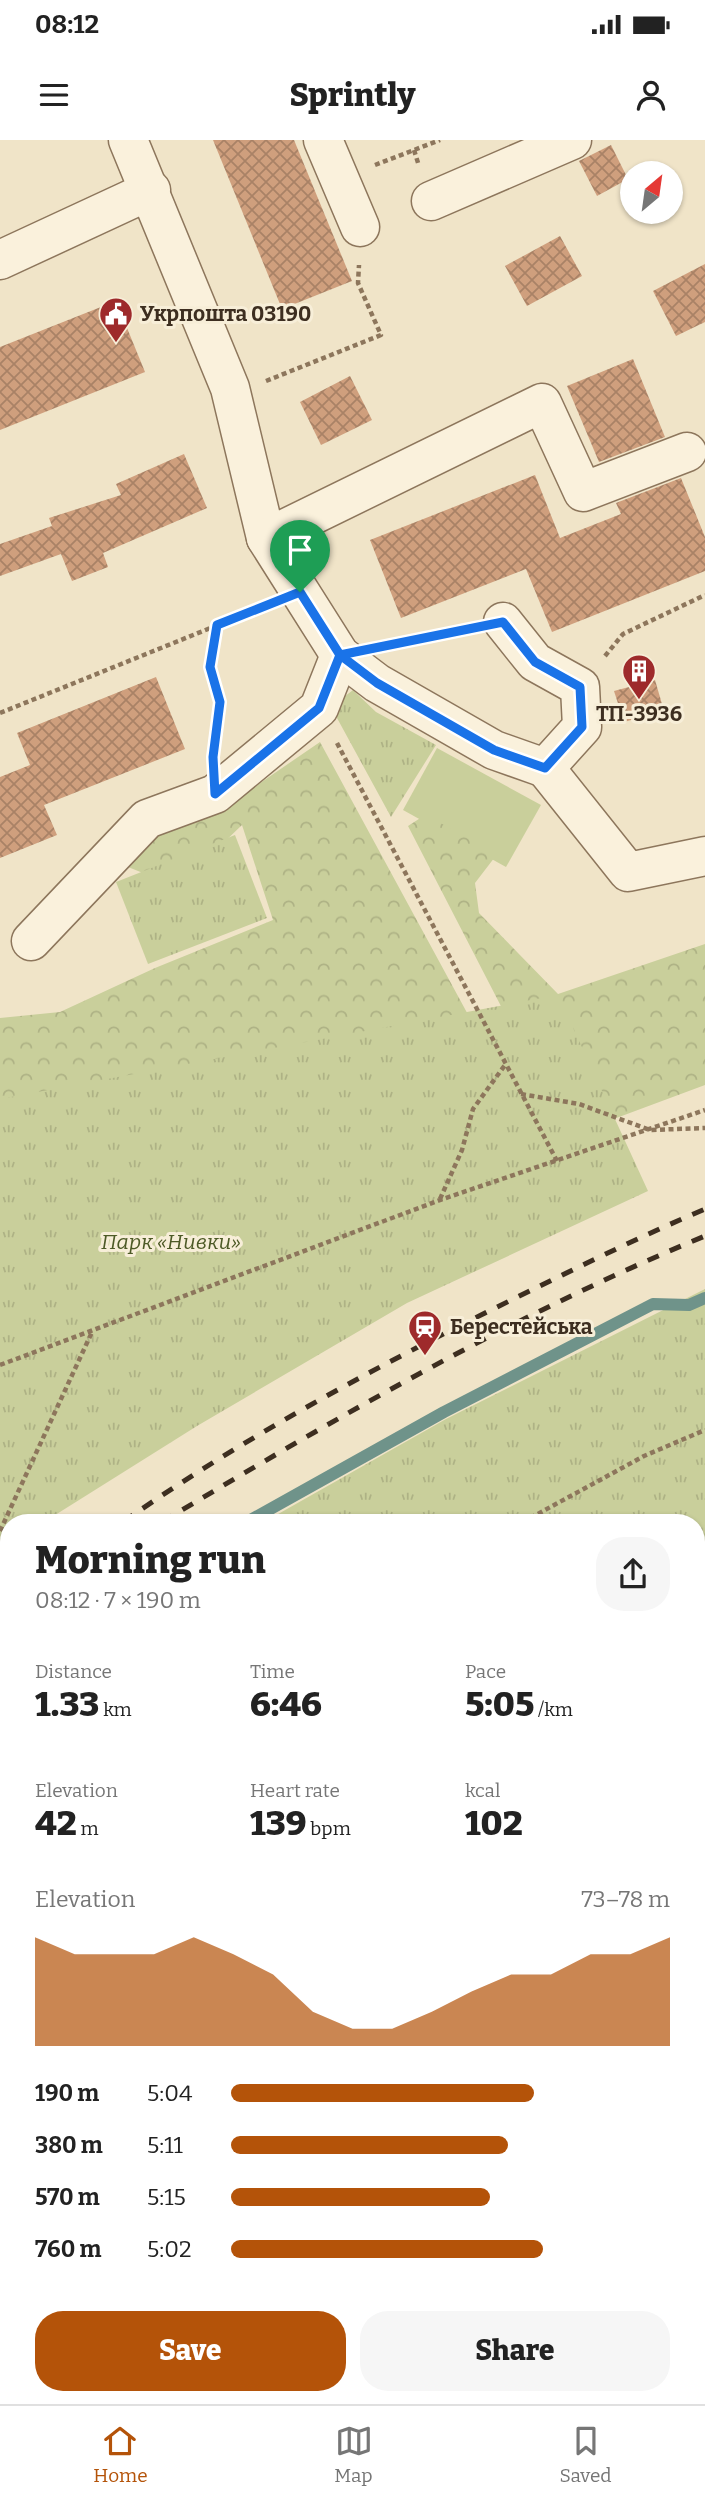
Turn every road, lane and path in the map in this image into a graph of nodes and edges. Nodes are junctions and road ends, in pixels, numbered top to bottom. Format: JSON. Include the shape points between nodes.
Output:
{"nodes":[{"id":1,"x":128,"y":140,"type":"edge"},
{"id":2,"x":323,"y":140,"type":"edge"},
{"id":3,"x":440,"y":140,"type":"edge"},
{"id":4,"x":572,"y":140,"type":"edge"},
{"id":5,"x":366,"y":168,"type":"dead end"},
{"id":6,"x":151,"y":190,"type":"junction"},
{"id":7,"x":431,"y":201,"type":"dead end"},
{"id":8,"x":360,"y":227,"type":"dead end"},
{"id":9,"x":0,"y":260,"type":"edge"},
{"id":10,"x":358,"y":283,"type":"dead end"},
{"id":11,"x":259,"y":384,"type":"dead end"},
{"id":12,"x":687,"y":452,"type":"dead end"},
{"id":13,"x":266,"y":538,"type":"junction"},
{"id":14,"x":300,"y":592,"type":"junction"},
{"id":15,"x":705,"y":595,"type":"edge"},
{"id":16,"x":503,"y":622,"type":"joint"},
{"id":17,"x":217,"y":625,"type":"junction"},
{"id":18,"x":340,"y":655,"type":"junction"},
{"id":19,"x":580,"y":687,"type":"junction"},
{"id":20,"x":0,"y":713,"type":"edge"},
{"id":21,"x":342,"y":752,"type":"dead end"},
{"id":22,"x":545,"y":768,"type":"junction"},
{"id":23,"x":215,"y":794,"type":"junction"},
{"id":24,"x":705,"y":856,"type":"edge"},
{"id":25,"x":31,"y":941,"type":"dead end"},
{"id":26,"x":505,"y":1065,"type":"junction"},
{"id":27,"x":520,"y":1094,"type":"junction"},
{"id":28,"x":705,"y":1110,"type":"edge"},
{"id":29,"x":705,"y":1128,"type":"edge"},
{"id":30,"x":650,"y":1130,"type":"junction"},
{"id":31,"x":557,"y":1161,"type":"junction"},
{"id":32,"x":440,"y":1200,"type":"junction"},
{"id":33,"x":92,"y":1332,"type":"junction"},
{"id":34,"x":0,"y":1365,"type":"edge"},
{"id":35,"x":705,"y":1430,"type":"edge"},
{"id":36,"x":8,"y":1514,"type":"edge"},
{"id":37,"x":538,"y":1514,"type":"edge"}],
"edges":[{"from":1,"to":6,"type":"street"},
{"from":2,"to":8,"type":"street"},
{"from":3,"to":5,"type":"path"},
{"from":4,"to":7,"type":"street"},
{"from":6,"to":9,"type":"street"},
{"from":6,"to":13,"type":"street","via":[[230,388]]},
{"from":10,"to":11,"type":"path","via":[[381,335]]},
{"from":12,"to":13,"type":"street","via":[[583,492],[542,403]]},
{"from":13,"to":14,"type":"street"},
{"from":14,"to":17,"type":"path"},
{"from":14,"to":18,"type":"street"},
{"from":15,"to":19,"type":"path","via":[[623,634]]},
{"from":16,"to":18,"type":"path"},
{"from":16,"to":19,"type":"street","via":[[535,662]]},
{"from":17,"to":20,"type":"path"},
{"from":17,"to":23,"type":"path","via":[[210,667],[220,702],[213,757]]},
{"from":18,"to":22,"type":"street","via":[[377,683],[494,750]]},
{"from":18,"to":23,"type":"street","via":[[319,708]]},
{"from":19,"to":22,"type":"street","via":[[582,727]]},
{"from":21,"to":26,"type":"path"},
{"from":22,"to":24,"type":"street","via":[[628,872]]},
{"from":23,"to":25,"type":"street","via":[[147,819]]},
{"from":26,"to":27,"type":"path"},
{"from":26,"to":32,"type":"path","via":[[473,1110]]},
{"from":27,"to":30,"type":"path","via":[[579,1104]]},
{"from":27,"to":31,"type":"path"},
{"from":28,"to":30,"type":"path"},
{"from":29,"to":30,"type":"path"},
{"from":30,"to":31,"type":"path"},
{"from":31,"to":32,"type":"path"},
{"from":32,"to":33,"type":"path"},
{"from":33,"to":34,"type":"path"},
{"from":33,"to":36,"type":"path"},
{"from":35,"to":37,"type":"path","via":[[644,1456]]}]}
